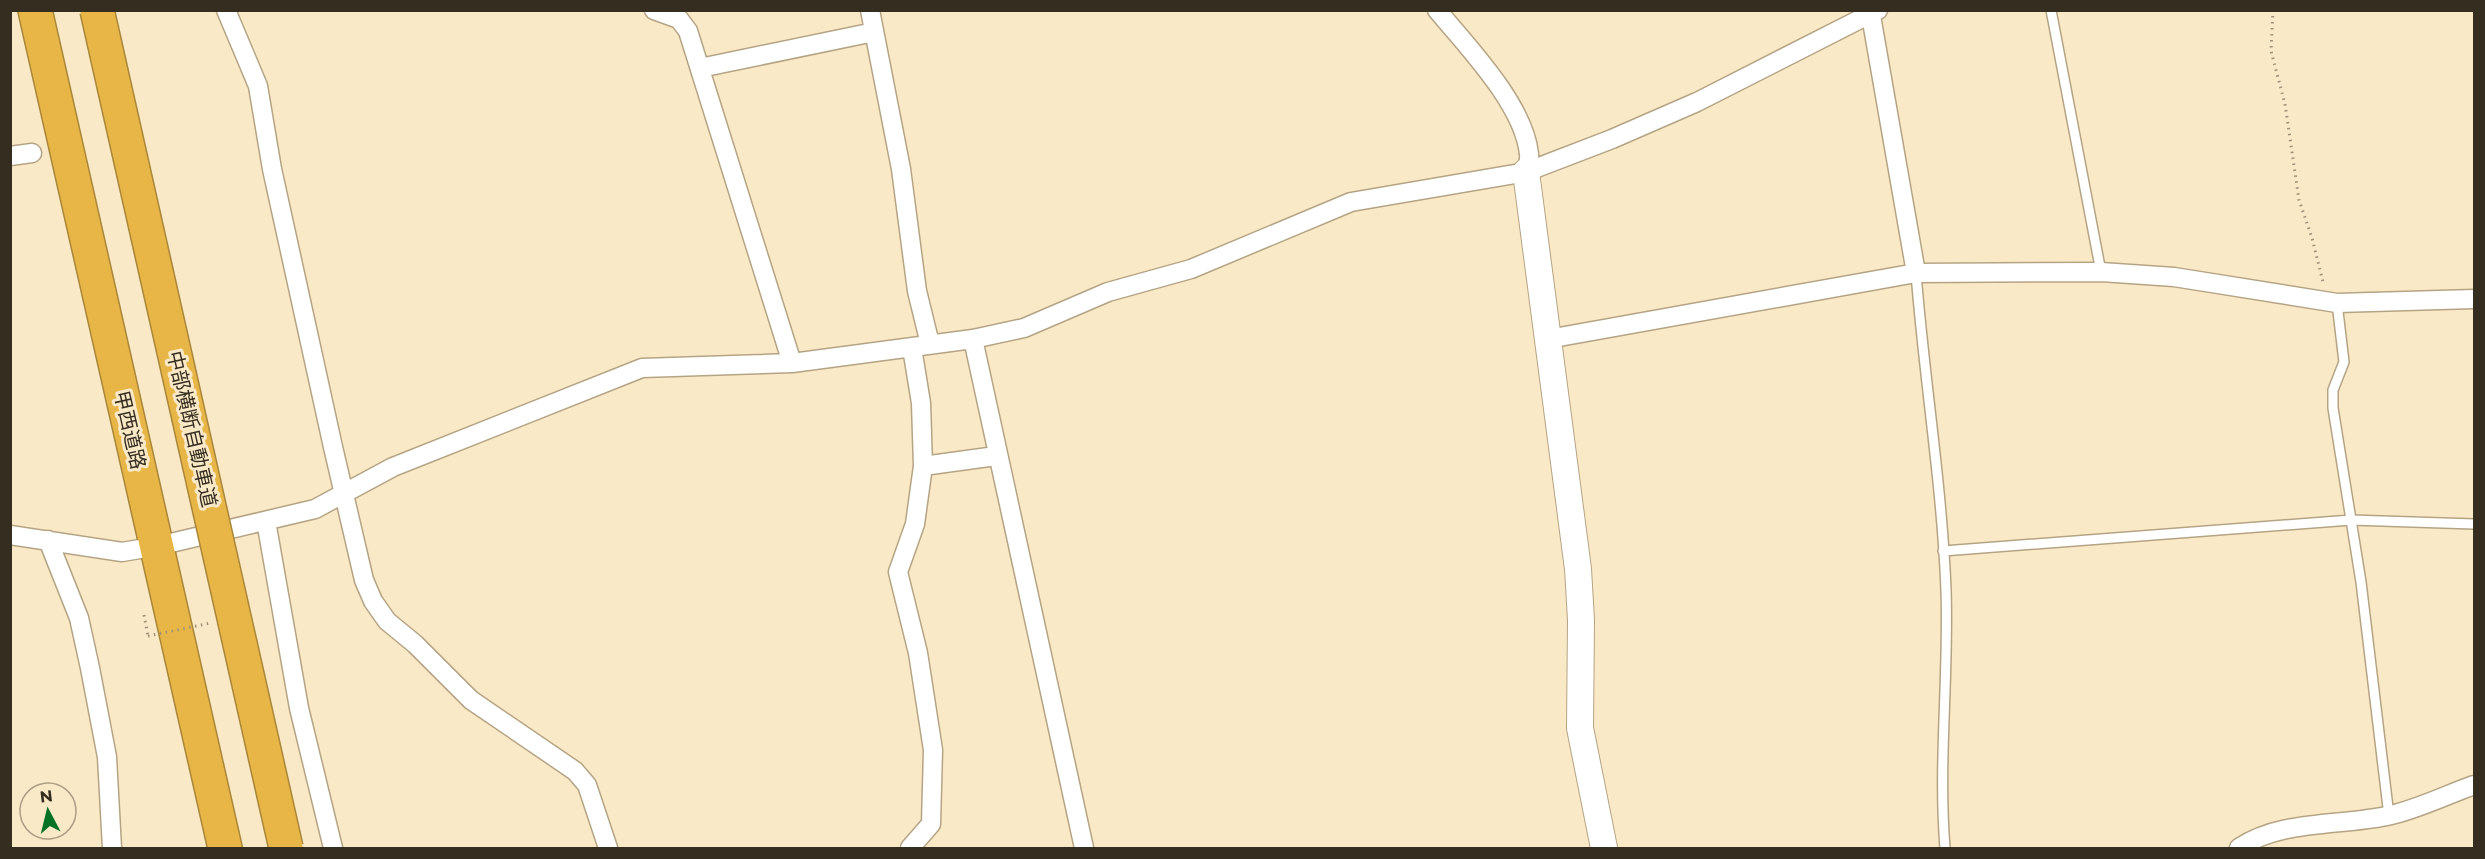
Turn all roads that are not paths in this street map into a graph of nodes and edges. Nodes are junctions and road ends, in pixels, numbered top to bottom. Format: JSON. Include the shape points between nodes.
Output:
{"nodes":[{"id":1,"x":36,"y":10,"type":"edge"},
{"id":2,"x":85,"y":10,"type":"edge"},
{"id":3,"x":97,"y":10,"type":"edge"},
{"id":4,"x":112,"y":10,"type":"edge"},
{"id":5,"x":226,"y":10,"type":"edge"},
{"id":6,"x":654,"y":10,"type":"edge"},
{"id":7,"x":870,"y":10,"type":"edge"},
{"id":8,"x":1437,"y":10,"type":"edge"},
{"id":9,"x":2051,"y":10,"type":"edge"},
{"id":10,"x":1873,"y":12,"type":"edge"},
{"id":11,"x":874,"y":32,"type":"junction"},
{"id":12,"x":700,"y":68,"type":"junction"},
{"id":13,"x":32,"y":153,"type":"dead end"},
{"id":14,"x":10,"y":156,"type":"edge"},
{"id":15,"x":1526,"y":172,"type":"junction"},
{"id":16,"x":2101,"y":272,"type":"junction"},
{"id":17,"x":1916,"y":273,"type":"junction"},
{"id":18,"x":2475,"y":299,"type":"edge"},
{"id":19,"x":2332,"y":302,"type":"junction"},
{"id":20,"x":973,"y":339,"type":"junction"},
{"id":21,"x":1548,"y":339,"type":"junction"},
{"id":22,"x":921,"y":346,"type":"junction"},
{"id":23,"x":792,"y":363,"type":"junction"},
{"id":24,"x":996,"y":456,"type":"junction"},
{"id":25,"x":923,"y":466,"type":"junction"},
{"id":26,"x":345,"y":494,"type":"junction"},
{"id":27,"x":2351,"y":520,"type":"junction"},
{"id":28,"x":266,"y":521,"type":"junction"},
{"id":29,"x":2475,"y":524,"type":"edge"},
{"id":30,"x":225,"y":529,"type":"junction"},
{"id":31,"x":10,"y":535,"type":"edge"},
{"id":32,"x":48,"y":540,"type":"junction"},
{"id":33,"x":158,"y":546,"type":"junction"},
{"id":34,"x":1942,"y":551,"type":"junction"},
{"id":35,"x":2475,"y":785,"type":"edge"},
{"id":36,"x":2389,"y":816,"type":"junction"},
{"id":37,"x":112,"y":849,"type":"edge"},
{"id":38,"x":225,"y":849,"type":"edge"},
{"id":39,"x":272,"y":849,"type":"edge"},
{"id":40,"x":286,"y":849,"type":"edge"},
{"id":41,"x":300,"y":849,"type":"edge"},
{"id":42,"x":333,"y":849,"type":"edge"},
{"id":43,"x":608,"y":849,"type":"edge"},
{"id":44,"x":910,"y":849,"type":"edge"},
{"id":45,"x":1084,"y":849,"type":"edge"},
{"id":46,"x":1604,"y":849,"type":"edge"},
{"id":47,"x":1945,"y":849,"type":"edge"},
{"id":48,"x":2239,"y":849,"type":"edge"}],
"edges":[{"from":1,"to":33,"type":"highway","name":"甲西道路"},
{"from":2,"to":39,"type":"highway","name":"中部横断自動車道"},
{"from":3,"to":40,"type":"highway","name":"中部横断自動車道","bridge":true},
{"from":4,"to":30,"type":"highway"},
{"from":5,"to":26,"type":"street","via":[[258,86],[272,169]]},
{"from":6,"to":12,"type":"street","via":[[679,19],[688,31]]},
{"from":7,"to":11,"type":"street"},
{"from":8,"to":15,"type":"street","via":[[1515,109],[1530,154]]},
{"from":9,"to":16,"type":"lane"},
{"from":10,"to":15,"type":"street","via":[[1697,102]]},
{"from":10,"to":17,"type":"street"},
{"from":11,"to":12,"type":"street"},
{"from":11,"to":22,"type":"street","via":[[901,169],[918,291]]},
{"from":12,"to":23,"type":"street"},
{"from":13,"to":14,"type":"street"},
{"from":15,"to":20,"type":"street","via":[[1351,202],[1191,269],[1108,292],[1024,328]]},
{"from":15,"to":21,"type":"street"},
{"from":16,"to":17,"type":"street"},
{"from":16,"to":19,"type":"street","via":[[2174,277]]},
{"from":17,"to":21,"type":"street"},
{"from":17,"to":34,"type":"lane"},
{"from":18,"to":19,"type":"street"},
{"from":19,"to":27,"type":"lane","via":[[2344,362],[2333,390],[2333,408]]},
{"from":20,"to":22,"type":"street"},
{"from":20,"to":24,"type":"street"},
{"from":21,"to":46,"type":"street","via":[[1578,568],[1580,728]]},
{"from":22,"to":23,"type":"street"},
{"from":22,"to":25,"type":"street"},
{"from":23,"to":26,"type":"street","via":[[642,368],[393,467]]},
{"from":24,"to":25,"type":"street"},
{"from":24,"to":45,"type":"street","via":[[1012,512]]},
{"from":25,"to":44,"type":"street","via":[[915,524],[898,572],[918,654],[933,750],[931,824]]},
{"from":26,"to":28,"type":"street","via":[[315,509]]},
{"from":26,"to":43,"type":"street","via":[[364,580],[387,621],[471,700],[575,771],[587,785]]},
{"from":27,"to":29,"type":"lane"},
{"from":27,"to":34,"type":"lane"},
{"from":27,"to":36,"type":"lane"},
{"from":28,"to":30,"type":"street"},
{"from":28,"to":42,"type":"street","via":[[299,708]]},
{"from":30,"to":33,"type":"street"},
{"from":30,"to":41,"type":"highway"},
{"from":31,"to":32,"type":"street"},
{"from":32,"to":33,"type":"street","via":[[122,552]]},
{"from":32,"to":37,"type":"street","via":[[79,618],[90,668],[107,757]]},
{"from":33,"to":38,"type":"highway","name":"甲西道路"},
{"from":34,"to":47,"type":"lane","via":[[1947,683],[1941,792]]},
{"from":35,"to":36,"type":"street"},
{"from":36,"to":48,"type":"street","via":[[2286,830],[2251,840]]}]}
